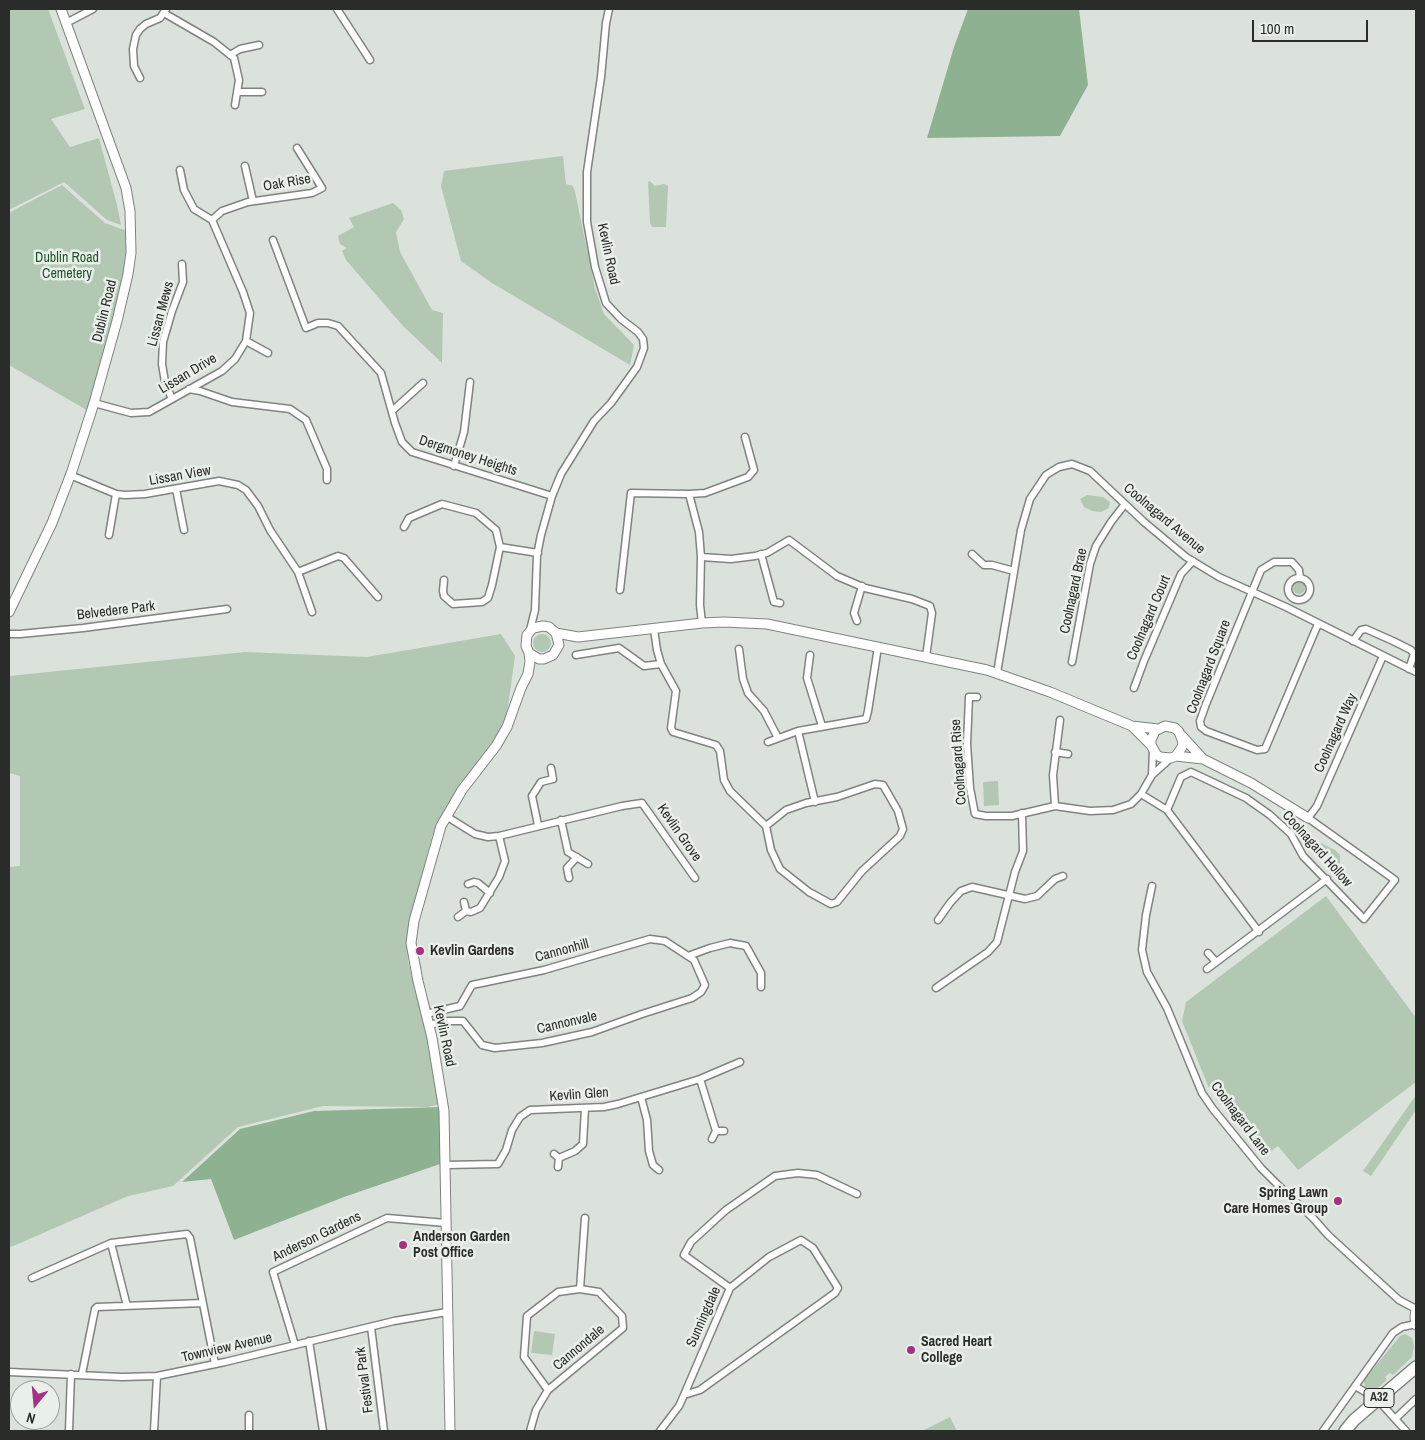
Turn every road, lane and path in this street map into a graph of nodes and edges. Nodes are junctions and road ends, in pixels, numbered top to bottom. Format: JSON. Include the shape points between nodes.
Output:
{"nodes":[{"id":1,"x":61,"y":9,"type":"edge"},
{"id":2,"x":93,"y":9,"type":"edge"},
{"id":3,"x":336,"y":9,"type":"edge"},
{"id":4,"x":609,"y":9,"type":"edge"},
{"id":5,"x":165,"y":11,"type":"edge"},
{"id":6,"x":66,"y":23,"type":"junction"},
{"id":7,"x":259,"y":45,"type":"dead end"},
{"id":8,"x":230,"y":55,"type":"junction"},
{"id":9,"x":370,"y":60,"type":"dead end"},
{"id":10,"x":140,"y":78,"type":"dead end"},
{"id":11,"x":237,"y":92,"type":"junction"},
{"id":12,"x":262,"y":92,"type":"dead end"},
{"id":13,"x":235,"y":105,"type":"dead end"},
{"id":14,"x":297,"y":148,"type":"dead end"},
{"id":15,"x":245,"y":166,"type":"dead end"},
{"id":16,"x":180,"y":170,"type":"dead end"},
{"id":17,"x":253,"y":202,"type":"junction"},
{"id":18,"x":212,"y":220,"type":"junction"},
{"id":19,"x":273,"y":240,"type":"dead end"},
{"id":20,"x":182,"y":264,"type":"dead end"},
{"id":21,"x":246,"y":342,"type":"junction"},
{"id":22,"x":268,"y":353,"type":"dead end"},
{"id":23,"x":470,"y":382,"type":"dead end"},
{"id":24,"x":423,"y":383,"type":"dead end"},
{"id":25,"x":189,"y":390,"type":"junction"},
{"id":26,"x":172,"y":399,"type":"junction"},
{"id":27,"x":94,"y":403,"type":"junction"},
{"id":28,"x":392,"y":411,"type":"junction"},
{"id":29,"x":746,"y":437,"type":"dead end"},
{"id":30,"x":454,"y":466,"type":"junction"},
{"id":31,"x":70,"y":475,"type":"junction"},
{"id":32,"x":327,"y":480,"type":"dead end"},
{"id":33,"x":176,"y":489,"type":"junction"},
{"id":34,"x":116,"y":494,"type":"junction"},
{"id":35,"x":689,"y":494,"type":"junction"},
{"id":36,"x":552,"y":496,"type":"junction"},
{"id":37,"x":1125,"y":504,"type":"junction"},
{"id":38,"x":404,"y":528,"type":"dead end"},
{"id":39,"x":184,"y":530,"type":"dead end"},
{"id":40,"x":109,"y":535,"type":"dead end"},
{"id":41,"x":500,"y":547,"type":"junction"},
{"id":42,"x":538,"y":553,"type":"junction"},
{"id":43,"x":761,"y":554,"type":"junction"},
{"id":44,"x":972,"y":554,"type":"dead end"},
{"id":45,"x":701,"y":557,"type":"junction"},
{"id":46,"x":1193,"y":561,"type":"junction"},
{"id":47,"x":1014,"y":571,"type":"junction"},
{"id":48,"x":298,"y":572,"type":"junction"},
{"id":49,"x":1300,"y":578,"type":"dead end"},
{"id":50,"x":444,"y":580,"type":"dead end"},
{"id":51,"x":862,"y":586,"type":"junction"},
{"id":52,"x":620,"y":590,"type":"dead end"},
{"id":53,"x":1252,"y":592,"type":"junction"},
{"id":54,"x":378,"y":597,"type":"dead end"},
{"id":55,"x":780,"y":603,"type":"dead end"},
{"id":56,"x":226,"y":610,"type":"dead end"},
{"id":57,"x":536,"y":610,"type":"junction"},
{"id":58,"x":9,"y":612,"type":"edge"},
{"id":59,"x":312,"y":612,"type":"dead end"},
{"id":60,"x":856,"y":621,"type":"dead end"},
{"id":61,"x":702,"y":623,"type":"junction"},
{"id":62,"x":1318,"y":624,"type":"junction"},
{"id":63,"x":543,"y":626,"type":"junction"},
{"id":64,"x":654,"y":629,"type":"junction"},
{"id":65,"x":530,"y":631,"type":"junction"},
{"id":66,"x":556,"y":633,"type":"junction"},
{"id":67,"x":9,"y":634,"type":"edge"},
{"id":68,"x":578,"y":638,"type":"junction"},
{"id":69,"x":1354,"y":641,"type":"junction"},
{"id":70,"x":878,"y":647,"type":"junction"},
{"id":71,"x":558,"y":649,"type":"junction"},
{"id":72,"x":739,"y":649,"type":"dead end"},
{"id":73,"x":529,"y":653,"type":"junction"},
{"id":74,"x":576,"y":655,"type":"dead end"},
{"id":75,"x":810,"y":655,"type":"dead end"},
{"id":76,"x":1383,"y":656,"type":"junction"},
{"id":77,"x":926,"y":657,"type":"junction"},
{"id":78,"x":544,"y":659,"type":"junction"},
{"id":79,"x":1072,"y":662,"type":"dead end"},
{"id":80,"x":661,"y":664,"type":"junction"},
{"id":81,"x":1409,"y":669,"type":"junction"},
{"id":82,"x":1416,"y":672,"type":"edge"},
{"id":83,"x":997,"y":673,"type":"junction"},
{"id":84,"x":528,"y":674,"type":"junction"},
{"id":85,"x":1134,"y":688,"type":"dead end"},
{"id":86,"x":978,"y":697,"type":"dead end"},
{"id":87,"x":1060,"y":720,"type":"dead end"},
{"id":88,"x":822,"y":726,"type":"junction"},
{"id":89,"x":1132,"y":726,"type":"junction"},
{"id":90,"x":1158,"y":729,"type":"junction"},
{"id":91,"x":798,"y":731,"type":"junction"},
{"id":92,"x":1182,"y":736,"type":"junction"},
{"id":93,"x":778,"y":738,"type":"junction"},
{"id":94,"x":768,"y":742,"type":"dead end"},
{"id":95,"x":1152,"y":748,"type":"junction"},
{"id":96,"x":1055,"y":752,"type":"junction"},
{"id":97,"x":1068,"y":754,"type":"dead end"},
{"id":98,"x":1174,"y":757,"type":"junction"},
{"id":99,"x":1203,"y":759,"type":"junction"},
{"id":100,"x":551,"y":768,"type":"dead end"},
{"id":101,"x":1152,"y":775,"type":"junction"},
{"id":102,"x":1141,"y":794,"type":"junction"},
{"id":103,"x":815,"y":802,"type":"junction"},
{"id":104,"x":1055,"y":806,"type":"junction"},
{"id":105,"x":1168,"y":810,"type":"junction"},
{"id":106,"x":1022,"y":813,"type":"junction"},
{"id":107,"x":446,"y":816,"type":"junction"},
{"id":108,"x":1308,"y":818,"type":"junction"},
{"id":109,"x":561,"y":820,"type":"junction"},
{"id":110,"x":538,"y":825,"type":"junction"},
{"id":111,"x":766,"y":826,"type":"junction"},
{"id":112,"x":499,"y":836,"type":"junction"},
{"id":113,"x":577,"y":857,"type":"junction"},
{"id":114,"x":588,"y":864,"type":"dead end"},
{"id":115,"x":1063,"y":876,"type":"dead end"},
{"id":116,"x":569,"y":878,"type":"dead end"},
{"id":117,"x":695,"y":878,"type":"dead end"},
{"id":118,"x":1327,"y":879,"type":"junction"},
{"id":119,"x":468,"y":884,"type":"dead end"},
{"id":120,"x":1152,"y":886,"type":"dead end"},
{"id":121,"x":490,"y":893,"type":"junction"},
{"id":122,"x":1010,"y":894,"type":"junction"},
{"id":123,"x":464,"y":902,"type":"dead end"},
{"id":124,"x":466,"y":911,"type":"junction"},
{"id":125,"x":458,"y":917,"type":"dead end"},
{"id":126,"x":938,"y":920,"type":"dead end"},
{"id":127,"x":1259,"y":932,"type":"junction"},
{"id":128,"x":1208,"y":953,"type":"dead end"},
{"id":129,"x":688,"y":956,"type":"junction"},
{"id":130,"x":1216,"y":962,"type":"junction"},
{"id":131,"x":1207,"y":969,"type":"dead end"},
{"id":132,"x":702,"y":977,"type":"joint"},
{"id":133,"x":761,"y":987,"type":"dead end"},
{"id":134,"x":936,"y":988,"type":"dead end"},
{"id":135,"x":426,"y":1014,"type":"junction"},
{"id":136,"x":428,"y":1024,"type":"junction"},
{"id":137,"x":740,"y":1062,"type":"dead end"},
{"id":138,"x":700,"y":1079,"type":"junction"},
{"id":139,"x":641,"y":1097,"type":"junction"},
{"id":140,"x":585,"y":1108,"type":"junction"},
{"id":141,"x":716,"y":1131,"type":"junction"},
{"id":142,"x":724,"y":1132,"type":"dead end"},
{"id":143,"x":712,"y":1138,"type":"dead end"},
{"id":144,"x":445,"y":1165,"type":"junction"},
{"id":145,"x":652,"y":1166,"type":"junction"},
{"id":146,"x":558,"y":1167,"type":"dead end"},
{"id":147,"x":659,"y":1170,"type":"dead end"},
{"id":148,"x":647,"y":1171,"type":"dead end"},
{"id":149,"x":857,"y":1194,"type":"dead end"},
{"id":150,"x":585,"y":1218,"type":"dead end"},
{"id":151,"x":446,"y":1223,"type":"junction"},
{"id":152,"x":111,"y":1243,"type":"junction"},
{"id":153,"x":32,"y":1278,"type":"dead end"},
{"id":154,"x":730,"y":1288,"type":"junction"},
{"id":155,"x":580,"y":1289,"type":"junction"},
{"id":156,"x":202,"y":1303,"type":"junction"},
{"id":157,"x":127,"y":1306,"type":"junction"},
{"id":158,"x":1416,"y":1309,"type":"edge"},
{"id":159,"x":447,"y":1312,"type":"junction"},
{"id":160,"x":1416,"y":1325,"type":"edge"},
{"id":161,"x":371,"y":1327,"type":"junction"},
{"id":162,"x":309,"y":1341,"type":"junction"},
{"id":163,"x":295,"y":1345,"type":"junction"},
{"id":164,"x":215,"y":1364,"type":"junction"},
{"id":165,"x":1416,"y":1367,"type":"edge"},
{"id":166,"x":9,"y":1372,"type":"edge"},
{"id":167,"x":71,"y":1374,"type":"junction"},
{"id":168,"x":82,"y":1374,"type":"junction"},
{"id":169,"x":157,"y":1376,"type":"junction"},
{"id":170,"x":1355,"y":1386,"type":"junction"},
{"id":171,"x":548,"y":1390,"type":"junction"},
{"id":172,"x":684,"y":1394,"type":"junction"},
{"id":173,"x":1377,"y":1399,"type":"junction"},
{"id":174,"x":1416,"y":1399,"type":"edge"},
{"id":175,"x":249,"y":1415,"type":"dead end"},
{"id":176,"x":1395,"y":1419,"type":"junction"},
{"id":177,"x":69,"y":1431,"type":"edge"},
{"id":178,"x":154,"y":1431,"type":"edge"},
{"id":179,"x":249,"y":1431,"type":"edge"},
{"id":180,"x":323,"y":1431,"type":"edge"},
{"id":181,"x":384,"y":1431,"type":"edge"},
{"id":182,"x":450,"y":1431,"type":"edge"},
{"id":183,"x":530,"y":1431,"type":"edge"},
{"id":184,"x":660,"y":1431,"type":"edge"},
{"id":185,"x":1323,"y":1431,"type":"edge"},
{"id":186,"x":1345,"y":1431,"type":"edge"},
{"id":187,"x":1406,"y":1431,"type":"edge"}],
"edges":[{"from":1,"to":6,"type":"street","name":"Dublin Road"},
{"from":2,"to":6,"type":"street"},
{"from":3,"to":9,"type":"street"},
{"from":4,"to":36,"type":"street","name":"Kevlin Road","via":[[588,172],[587,222],[606,303],[638,332],[644,348],[628,381],[578,444]]},
{"from":5,"to":8,"type":"street"},
{"from":5,"to":10,"type":"street","via":[[160,18],[140,28],[136,35],[134,66]]},
{"from":6,"to":27,"type":"street","name":"Dublin Road","via":[[126,188],[130,211],[128,274]]},
{"from":7,"to":8,"type":"street"},
{"from":8,"to":11,"type":"street","via":[[234,58],[240,80]]},
{"from":11,"to":12,"type":"street"},
{"from":11,"to":13,"type":"street"},
{"from":14,"to":17,"type":"street","name":"Oak Rise","via":[[322,188],[312,193]]},
{"from":15,"to":17,"type":"street"},
{"from":16,"to":18,"type":"street","via":[[184,190],[194,209]]},
{"from":17,"to":18,"type":"street","name":"Oak Rise","via":[[222,211]]},
{"from":18,"to":21,"type":"street","name":"Lissan Drive","via":[[250,314]]},
{"from":19,"to":28,"type":"street","name":"Dergmoney Heights","via":[[306,328],[318,323],[338,326],[381,373]]},
{"from":20,"to":26,"type":"street","name":"Lissan Mews","via":[[183,282],[163,342],[162,364]]},
{"from":21,"to":22,"type":"street"},
{"from":21,"to":25,"type":"street","name":"Lissan Drive","via":[[222,371]]},
{"from":23,"to":30,"type":"street","via":[[464,432]]},
{"from":24,"to":28,"type":"street"},
{"from":25,"to":26,"type":"street","name":"Lissan Drive"},
{"from":25,"to":32,"type":"street","via":[[232,402],[290,409],[306,420],[327,469]]},
{"from":26,"to":27,"type":"street","name":"Lissan Drive","via":[[149,412],[132,413]]},
{"from":27,"to":31,"type":"street","name":"Dublin Road"},
{"from":28,"to":30,"type":"street","name":"Dergmoney Heights","via":[[402,442],[412,452]]},
{"from":29,"to":35,"type":"street","via":[[754,470],[748,477],[705,493]]},
{"from":30,"to":36,"type":"street","name":"Dergmoney Heights"},
{"from":31,"to":34,"type":"street","name":"Lissan View"},
{"from":31,"to":58,"type":"street","name":"Dublin Road","via":[[52,523]]},
{"from":33,"to":34,"type":"street","name":"Lissan View","via":[[125,496]]},
{"from":33,"to":39,"type":"street"},
{"from":33,"to":48,"type":"street","name":"Lissan View","via":[[219,481],[246,490]]},
{"from":34,"to":40,"type":"street"},
{"from":35,"to":45,"type":"street","via":[[699,532]]},
{"from":35,"to":52,"type":"street","via":[[632,493]]},
{"from":36,"to":42,"type":"street","name":"Kevlin Road"},
{"from":37,"to":46,"type":"street","name":"Coolnagard Avenue"},
{"from":37,"to":47,"type":"street","name":"Coolnagard Avenue","via":[[1090,471],[1072,464],[1059,466],[1046,474],[1030,499]]},
{"from":37,"to":79,"type":"street","name":"Coolnagard Brae","via":[[1096,546]]},
{"from":38,"to":41,"type":"street","via":[[408,518],[442,504],[476,513],[496,530]]},
{"from":41,"to":42,"type":"street"},
{"from":41,"to":50,"type":"street","via":[[488,598],[482,602],[453,604],[444,596]]},
{"from":42,"to":57,"type":"street","name":"Kevlin Road"},
{"from":43,"to":45,"type":"street","via":[[731,559]]},
{"from":43,"to":51,"type":"street","via":[[789,540],[837,576]]},
{"from":43,"to":55,"type":"street","via":[[774,602]]},
{"from":44,"to":47,"type":"street","via":[[984,565]]},
{"from":45,"to":61,"type":"street"},
{"from":46,"to":53,"type":"street","name":"Coolnagard Avenue","via":[[1218,577]]},
{"from":46,"to":85,"type":"street","name":"Coolnagard Court","via":[[1181,574]]},
{"from":47,"to":83,"type":"street","name":"Coolnagard Avenue"},
{"from":48,"to":54,"type":"street","via":[[338,556],[344,558]]},
{"from":48,"to":59,"type":"street","name":"Lissan View"},
{"from":49,"to":53,"type":"street","via":[[1299,570],[1292,562],[1274,562],[1261,570]]},
{"from":51,"to":60,"type":"street","via":[[854,613]]},
{"from":51,"to":77,"type":"street","via":[[930,606],[932,613]]},
{"from":53,"to":62,"type":"street","name":"Coolnagard Avenue"},
{"from":53,"to":62,"type":"street","name":"Coolnagard Square","via":[[1200,722],[1206,731],[1257,750],[1265,749]]},
{"from":56,"to":67,"type":"street","name":"Belvedere Park"},
{"from":57,"to":63,"type":"street","name":"Kevlin Road"},
{"from":57,"to":65,"type":"street","name":"Kevlin Road"},
{"from":61,"to":64,"type":"street"},
{"from":61,"to":70,"type":"street","via":[[767,624]]},
{"from":62,"to":69,"type":"street","name":"Coolnagard Avenue"},
{"from":63,"to":65,"type":"street"},
{"from":63,"to":66,"type":"street"},
{"from":64,"to":68,"type":"street"},
{"from":64,"to":80,"type":"street"},
{"from":65,"to":73,"type":"street","via":[[525,641]]},
{"from":66,"to":68,"type":"street"},
{"from":66,"to":71,"type":"street"},
{"from":68,"to":71,"type":"street"},
{"from":69,"to":76,"type":"street","name":"Coolnagard Avenue"},
{"from":69,"to":81,"type":"street","via":[[1361,630],[1366,629],[1394,641],[1414,654]]},
{"from":70,"to":77,"type":"street"},
{"from":70,"to":88,"type":"street","via":[[866,719]]},
{"from":71,"to":78,"type":"street"},
{"from":72,"to":93,"type":"street","via":[[748,693],[764,711]]},
{"from":73,"to":78,"type":"street"},
{"from":73,"to":84,"type":"street","name":"Kevlin Road"},
{"from":74,"to":80,"type":"street","via":[[619,648],[644,666]]},
{"from":75,"to":88,"type":"street","via":[[807,678]]},
{"from":76,"to":81,"type":"street","name":"Coolnagard Avenue"},
{"from":76,"to":108,"type":"street","name":"Coolnagard Way","via":[[1317,806]]},
{"from":77,"to":83,"type":"street"},
{"from":78,"to":84,"type":"street","name":"Kevlin Road"},
{"from":80,"to":111,"type":"street","via":[[676,691],[673,732],[716,745],[720,751],[724,780],[730,791]]},
{"from":81,"to":82,"type":"street","name":"Coolnagard Avenue"},
{"from":83,"to":89,"type":"street"},
{"from":84,"to":107,"type":"street","name":"Kevlin Road","via":[[507,727]]},
{"from":86,"to":106,"type":"street","name":"Coolnagard Rise","via":[[969,696],[970,788],[975,814],[1012,816]]},
{"from":87,"to":96,"type":"street"},
{"from":88,"to":91,"type":"street"},
{"from":89,"to":90,"type":"street"},
{"from":89,"to":95,"type":"street"},
{"from":90,"to":92,"type":"street","via":[[1170,726]]},
{"from":90,"to":95,"type":"street","via":[[1152,735]]},
{"from":91,"to":93,"type":"street"},
{"from":91,"to":103,"type":"street"},
{"from":92,"to":98,"type":"street","via":[[1182,747]]},
{"from":92,"to":99,"type":"street"},
{"from":93,"to":94,"type":"street"},
{"from":95,"to":98,"type":"street","via":[[1160,757]]},
{"from":95,"to":101,"type":"street"},
{"from":96,"to":97,"type":"street"},
{"from":96,"to":104,"type":"street"},
{"from":98,"to":99,"type":"street"},
{"from":98,"to":101,"type":"street"},
{"from":99,"to":108,"type":"street","via":[[1251,783]]},
{"from":100,"to":110,"type":"street","via":[[553,779],[541,782],[532,796]]},
{"from":101,"to":102,"type":"street"},
{"from":102,"to":104,"type":"street","name":"Coolnagard Rise","via":[[1131,804],[1113,810],[1090,811]]},
{"from":102,"to":105,"type":"street"},
{"from":103,"to":111,"type":"street","via":[[786,810]]},
{"from":103,"to":111,"type":"street","via":[[875,784],[883,785],[898,811],[903,829],[900,836],[862,871],[838,902],[831,904],[816,896],[780,869],[771,850]]},
{"from":104,"to":106,"type":"street","name":"Coolnagard Rise"},
{"from":105,"to":118,"type":"street","name":"Coolnagard Hollow","via":[[1181,777],[1191,772],[1246,798],[1270,815],[1291,834],[1303,856]]},
{"from":105,"to":127,"type":"street"},
{"from":106,"to":122,"type":"street","via":[[1023,851]]},
{"from":107,"to":112,"type":"street","via":[[475,834]]},
{"from":107,"to":135,"type":"street","name":"Kevlin Road","via":[[435,843],[414,921],[412,943]]},
{"from":108,"to":118,"type":"street","name":"Coolnagard Hollow","via":[[1395,880],[1364,919]]},
{"from":109,"to":110,"type":"street"},
{"from":109,"to":113,"type":"street","via":[[568,852]]},
{"from":109,"to":117,"type":"street","name":"Kevlin Grove","via":[[642,803]]},
{"from":110,"to":112,"type":"street"},
{"from":112,"to":121,"type":"street","via":[[505,861]]},
{"from":113,"to":114,"type":"street"},
{"from":113,"to":116,"type":"street","via":[[567,868]]},
{"from":115,"to":122,"type":"street","via":[[1037,896],[1025,898]]},
{"from":118,"to":127,"type":"street"},
{"from":119,"to":121,"type":"street","via":[[478,883]]},
{"from":120,"to":158,"type":"street","name":"Coolnagard Lane","via":[[1142,950],[1147,972],[1167,1008],[1202,1093],[1261,1168],[1399,1300]]},
{"from":121,"to":124,"type":"street","via":[[480,908]]},
{"from":122,"to":126,"type":"street","via":[[972,886],[950,903]]},
{"from":122,"to":134,"type":"street","via":[[997,942],[988,952]]},
{"from":123,"to":124,"type":"street"},
{"from":124,"to":125,"type":"street"},
{"from":127,"to":130,"type":"street"},
{"from":128,"to":130,"type":"street"},
{"from":129,"to":132,"type":"street","name":"Cannonhill","via":[[694,960]]},
{"from":129,"to":133,"type":"street","via":[[730,943],[746,946],[761,973]]},
{"from":129,"to":135,"type":"street","name":"Cannonhill","via":[[665,942],[650,939],[544,970],[472,985],[460,1006]]},
{"from":130,"to":131,"type":"street"},
{"from":132,"to":136,"type":"street","name":"Cannonvale","via":[[704,990],[692,998],[592,1032],[542,1043],[495,1048],[482,1044],[463,1021]]},
{"from":135,"to":136,"type":"street","name":"Kevlin Road"},
{"from":136,"to":144,"type":"street","name":"Kevlin Road","via":[[443,1102]]},
{"from":137,"to":138,"type":"street","name":"Kevlin Glen"},
{"from":138,"to":139,"type":"street","name":"Kevlin Glen"},
{"from":138,"to":141,"type":"street"},
{"from":139,"to":140,"type":"street","name":"Kevlin Glen"},
{"from":139,"to":145,"type":"street"},
{"from":140,"to":144,"type":"street","name":"Kevlin Glen","via":[[530,1110],[520,1117],[512,1130],[498,1164]]},
{"from":140,"to":146,"type":"street","via":[[583,1144],[575,1151],[556,1156]]},
{"from":141,"to":142,"type":"street"},
{"from":141,"to":143,"type":"street"},
{"from":144,"to":151,"type":"street","name":"Kevlin Road"},
{"from":145,"to":147,"type":"street"},
{"from":145,"to":148,"type":"street"},
{"from":149,"to":154,"type":"street","via":[[817,1175],[798,1173],[775,1176],[726,1210],[691,1242],[684,1255]]},
{"from":150,"to":155,"type":"street"},
{"from":151,"to":159,"type":"street","name":"Kevlin Road"},
{"from":151,"to":163,"type":"street","name":"Anderson Gardens","via":[[387,1218],[273,1272]]},
{"from":152,"to":153,"type":"street"},
{"from":152,"to":156,"type":"street","via":[[187,1234]]},
{"from":152,"to":157,"type":"street"},
{"from":154,"to":172,"type":"street","name":"Sunningdale"},
{"from":154,"to":172,"type":"street","name":"Sunningdale","via":[[769,1257],[801,1240],[813,1248],[838,1288],[700,1390]]},
{"from":155,"to":171,"type":"street","name":"Cannondale","via":[[558,1292],[527,1316],[524,1356]]},
{"from":155,"to":171,"type":"street","name":"Cannondale","via":[[598,1292],[622,1316],[622,1328]]},
{"from":156,"to":157,"type":"street"},
{"from":156,"to":164,"type":"street"},
{"from":157,"to":168,"type":"street","via":[[95,1309]]},
{"from":158,"to":160,"type":"street"},
{"from":159,"to":161,"type":"street","name":"Townview Avenue"},
{"from":159,"to":182,"type":"street","name":"Kevlin Road"},
{"from":160,"to":170,"type":"street","via":[[1402,1327],[1393,1333]]},
{"from":161,"to":162,"type":"street","name":"Townview Avenue"},
{"from":161,"to":181,"type":"street","name":"Festival Park"},
{"from":162,"to":163,"type":"street","name":"Townview Avenue"},
{"from":162,"to":180,"type":"street"},
{"from":163,"to":164,"type":"street","name":"Townview Avenue"},
{"from":164,"to":169,"type":"street","name":"Townview Avenue"},
{"from":165,"to":173,"type":"highway","number":"A32"},
{"from":166,"to":167,"type":"street","name":"Townview Avenue"},
{"from":167,"to":168,"type":"street","name":"Townview Avenue"},
{"from":167,"to":177,"type":"street"},
{"from":168,"to":169,"type":"street","name":"Townview Avenue"},
{"from":169,"to":178,"type":"street"},
{"from":170,"to":173,"type":"street"},
{"from":170,"to":185,"type":"street"},
{"from":171,"to":183,"type":"street","name":"Cannondale","via":[[536,1410]]},
{"from":172,"to":184,"type":"street","name":"Sunningdale"},
{"from":173,"to":176,"type":"street"},
{"from":173,"to":186,"type":"highway","number":"A32"},
{"from":174,"to":176,"type":"street"},
{"from":175,"to":179,"type":"street"},
{"from":176,"to":187,"type":"street"}]}
